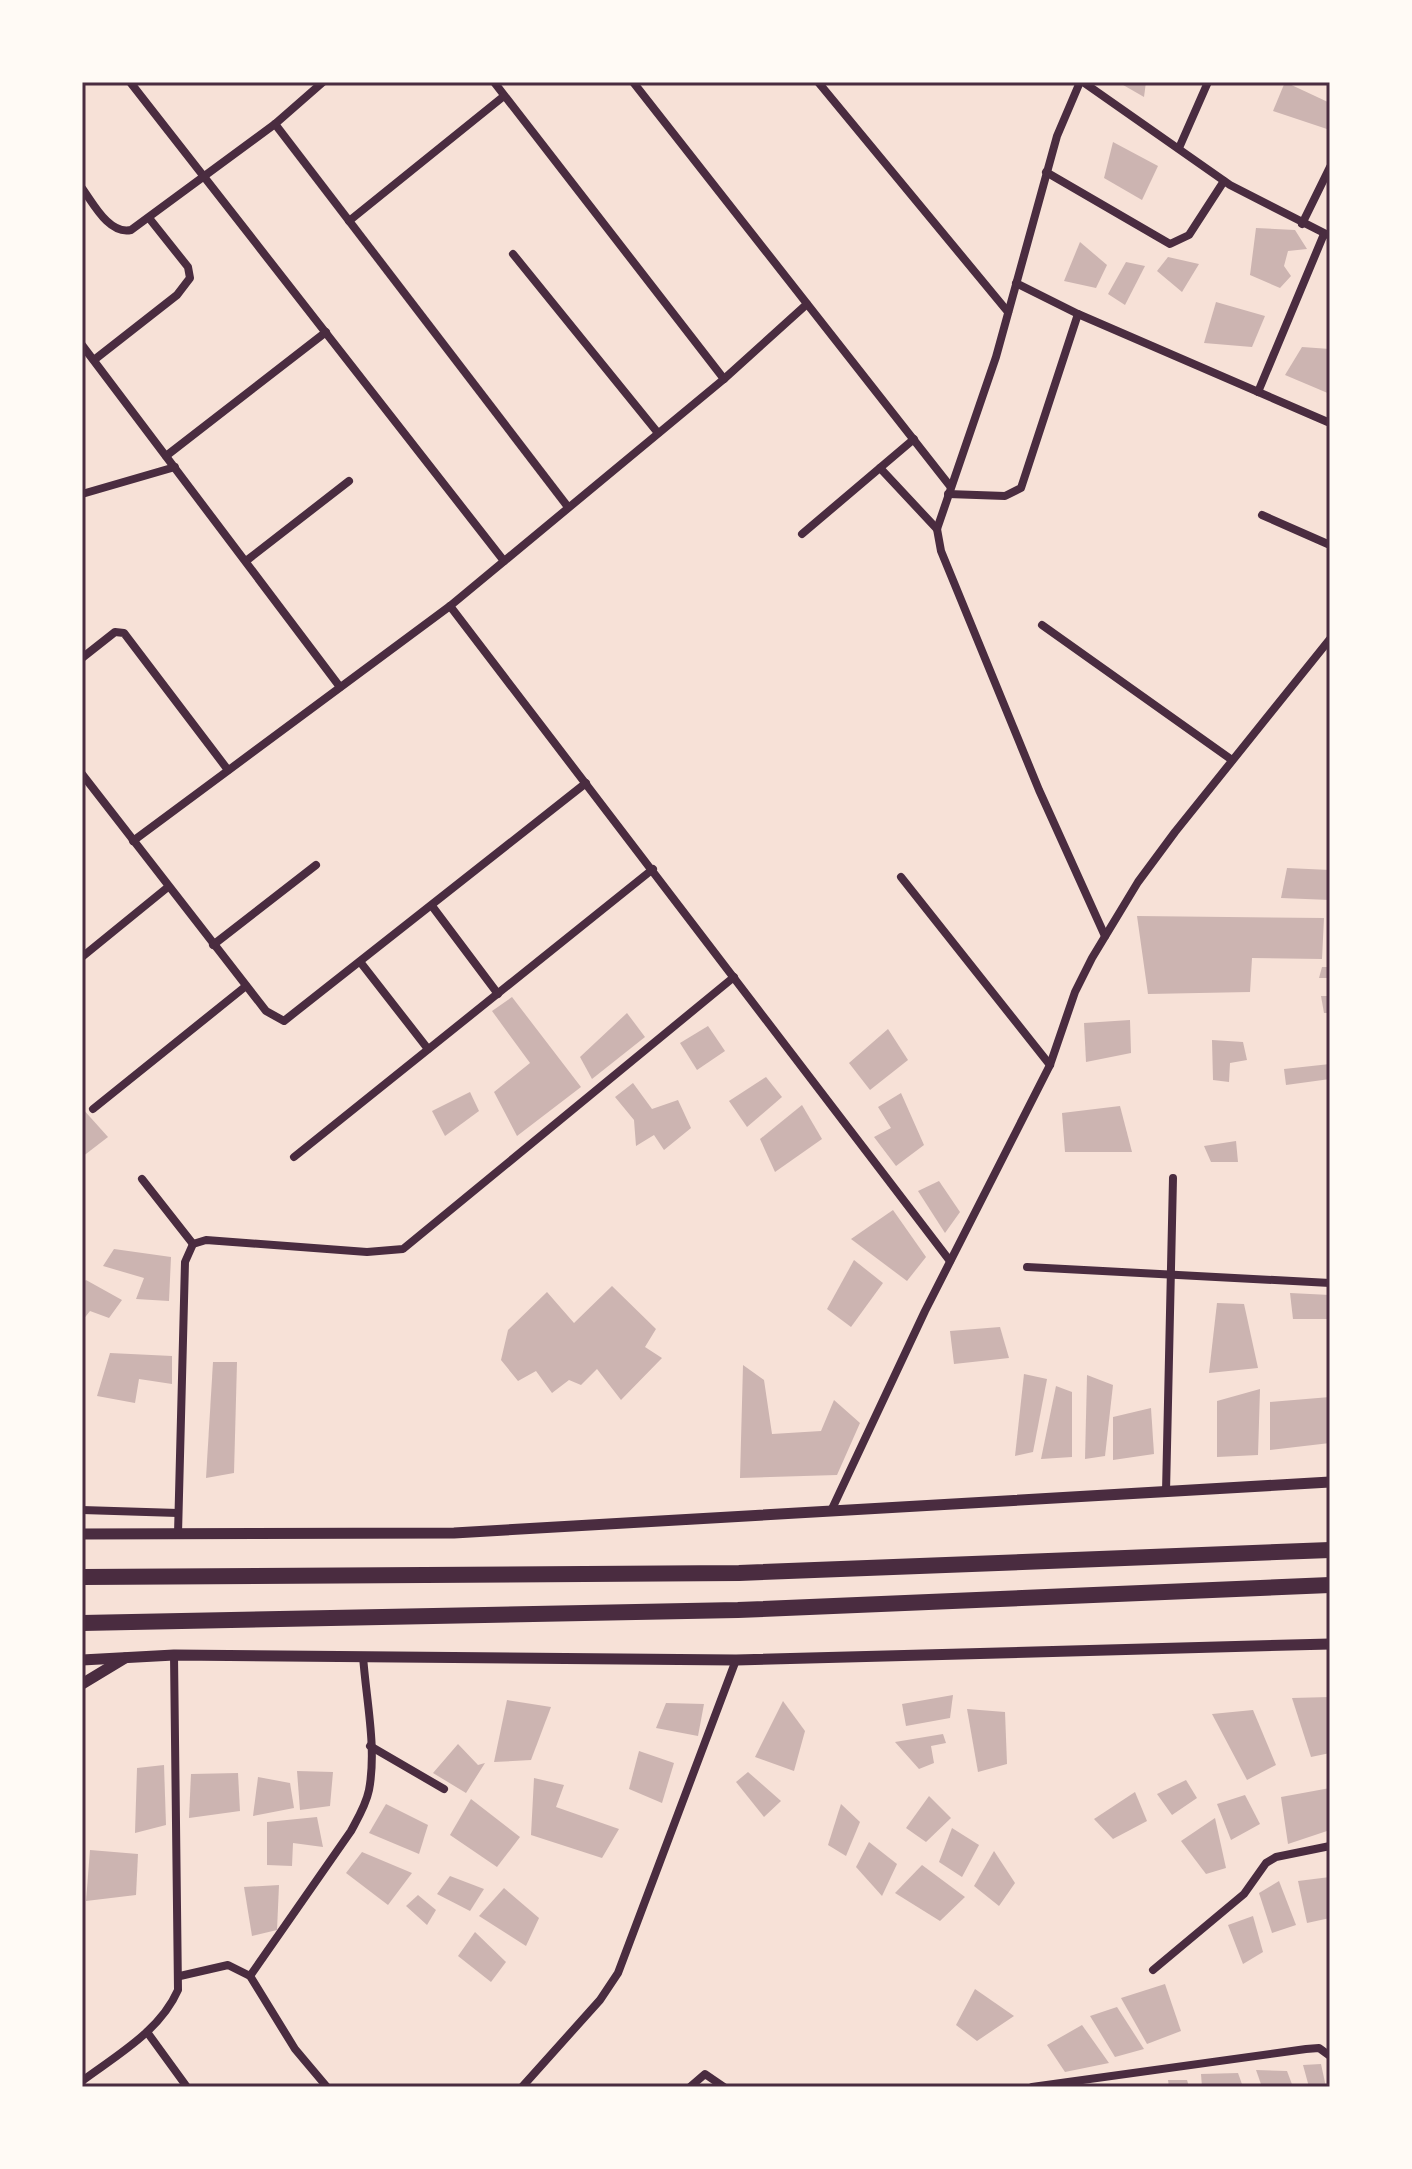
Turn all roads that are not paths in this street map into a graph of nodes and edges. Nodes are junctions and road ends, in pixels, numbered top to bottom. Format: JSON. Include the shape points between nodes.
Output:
{"nodes":[{"id":1,"x":130,"y":82,"type":"edge"},
{"id":2,"x":323,"y":82,"type":"edge"},
{"id":3,"x":494,"y":82,"type":"edge"},
{"id":4,"x":633,"y":82,"type":"edge"},
{"id":5,"x":818,"y":82,"type":"edge"},
{"id":6,"x":1082,"y":82,"type":"edge"},
{"id":7,"x":1208,"y":82,"type":"edge"},
{"id":8,"x":504,"y":96,"type":"junction"},
{"id":9,"x":275,"y":124,"type":"junction"},
{"id":10,"x":1179,"y":148,"type":"junction"},
{"id":11,"x":1330,"y":167,"type":"edge"},
{"id":12,"x":1046,"y":172,"type":"junction"},
{"id":13,"x":204,"y":176,"type":"junction"},
{"id":14,"x":1224,"y":181,"type":"junction"},
{"id":15,"x":82,"y":188,"type":"edge"},
{"id":16,"x":149,"y":218,"type":"junction"},
{"id":17,"x":349,"y":221,"type":"junction"},
{"id":18,"x":1302,"y":224,"type":"junction"},
{"id":19,"x":1327,"y":235,"type":"edge"},
{"id":20,"x":513,"y":254,"type":"dead end"},
{"id":21,"x":1016,"y":283,"type":"junction"},
{"id":22,"x":807,"y":304,"type":"junction"},
{"id":23,"x":1008,"y":312,"type":"junction"},
{"id":24,"x":1078,"y":314,"type":"junction"},
{"id":25,"x":326,"y":332,"type":"junction"},
{"id":26,"x":82,"y":345,"type":"edge"},
{"id":27,"x":94,"y":360,"type":"junction"},
{"id":28,"x":724,"y":379,"type":"junction"},
{"id":29,"x":1258,"y":392,"type":"junction"},
{"id":30,"x":1330,"y":423,"type":"edge"},
{"id":31,"x":658,"y":433,"type":"junction"},
{"id":32,"x":914,"y":439,"type":"junction"},
{"id":33,"x":166,"y":456,"type":"junction"},
{"id":34,"x":175,"y":467,"type":"junction"},
{"id":35,"x":880,"y":468,"type":"junction"},
{"id":36,"x":349,"y":481,"type":"dead end"},
{"id":37,"x":949,"y":490,"type":"junction"},
{"id":38,"x":82,"y":494,"type":"edge"},
{"id":39,"x":568,"y":507,"type":"junction"},
{"id":40,"x":1262,"y":515,"type":"dead end"},
{"id":41,"x":937,"y":529,"type":"junction"},
{"id":42,"x":802,"y":534,"type":"dead end"},
{"id":43,"x":1330,"y":545,"type":"edge"},
{"id":44,"x":246,"y":561,"type":"junction"},
{"id":45,"x":504,"y":561,"type":"junction"},
{"id":46,"x":450,"y":606,"type":"junction"},
{"id":47,"x":1042,"y":625,"type":"dead end"},
{"id":48,"x":1330,"y":639,"type":"edge"},
{"id":49,"x":82,"y":658,"type":"edge"},
{"id":50,"x":340,"y":687,"type":"junction"},
{"id":51,"x":1232,"y":760,"type":"junction"},
{"id":52,"x":228,"y":770,"type":"junction"},
{"id":53,"x":82,"y":774,"type":"edge"},
{"id":54,"x":586,"y":783,"type":"junction"},
{"id":55,"x":133,"y":841,"type":"junction"},
{"id":56,"x":316,"y":865,"type":"dead end"},
{"id":57,"x":653,"y":869,"type":"junction"},
{"id":58,"x":901,"y":877,"type":"dead end"},
{"id":59,"x":168,"y":887,"type":"junction"},
{"id":60,"x":432,"y":906,"type":"junction"},
{"id":61,"x":1105,"y":936,"type":"junction"},
{"id":62,"x":213,"y":945,"type":"junction"},
{"id":63,"x":82,"y":957,"type":"edge"},
{"id":64,"x":361,"y":963,"type":"junction"},
{"id":65,"x":734,"y":977,"type":"junction"},
{"id":66,"x":246,"y":986,"type":"junction"},
{"id":67,"x":498,"y":994,"type":"junction"},
{"id":68,"x":428,"y":1049,"type":"junction"},
{"id":69,"x":1050,"y":1065,"type":"junction"},
{"id":70,"x":93,"y":1109,"type":"dead end"},
{"id":71,"x":294,"y":1157,"type":"dead end"},
{"id":72,"x":1173,"y":1178,"type":"dead end"},
{"id":73,"x":142,"y":1179,"type":"dead end"},
{"id":74,"x":193,"y":1244,"type":"junction"},
{"id":75,"x":950,"y":1261,"type":"junction"},
{"id":76,"x":1027,"y":1267,"type":"dead end"},
{"id":77,"x":1171,"y":1273,"type":"junction"},
{"id":78,"x":1330,"y":1283,"type":"edge"},
{"id":79,"x":1330,"y":1482,"type":"edge"},
{"id":80,"x":1166,"y":1492,"type":"junction"},
{"id":81,"x":82,"y":1510,"type":"edge"},
{"id":82,"x":831,"y":1511,"type":"junction"},
{"id":83,"x":178,"y":1513,"type":"junction"},
{"id":84,"x":82,"y":1534,"type":"edge"},
{"id":85,"x":178,"y":1534,"type":"junction"},
{"id":86,"x":1327,"y":1550,"type":"edge"},
{"id":87,"x":82,"y":1577,"type":"edge"},
{"id":88,"x":1328,"y":1586,"type":"edge"},
{"id":89,"x":82,"y":1623,"type":"edge"},
{"id":90,"x":1330,"y":1644,"type":"edge"},
{"id":91,"x":174,"y":1655,"type":"junction"},
{"id":92,"x":363,"y":1656,"type":"junction"},
{"id":93,"x":126,"y":1658,"type":"junction"},
{"id":94,"x":82,"y":1660,"type":"edge"},
{"id":95,"x":736,"y":1660,"type":"junction"},
{"id":96,"x":82,"y":1684,"type":"edge"},
{"id":97,"x":370,"y":1746,"type":"junction"},
{"id":98,"x":444,"y":1789,"type":"dead end"},
{"id":99,"x":1330,"y":1846,"type":"edge"},
{"id":100,"x":1153,"y":1970,"type":"dead end"},
{"id":101,"x":180,"y":1976,"type":"junction"},
{"id":102,"x":250,"y":1976,"type":"junction"},
{"id":103,"x":147,"y":2032,"type":"junction"},
{"id":104,"x":1330,"y":2056,"type":"edge"},
{"id":105,"x":82,"y":2081,"type":"edge"},
{"id":106,"x":187,"y":2087,"type":"edge"},
{"id":107,"x":327,"y":2087,"type":"edge"},
{"id":108,"x":522,"y":2087,"type":"edge"},
{"id":109,"x":690,"y":2087,"type":"edge"},
{"id":110,"x":724,"y":2087,"type":"edge"},
{"id":111,"x":1032,"y":2087,"type":"edge"}],
"edges":[{"from":1,"to":13,"type":"street"},
{"from":2,"to":9,"type":"street"},
{"from":3,"to":8,"type":"street"},
{"from":4,"to":22,"type":"street"},
{"from":5,"to":23,"type":"street"},
{"from":6,"to":10,"type":"street"},
{"from":6,"to":12,"type":"street"},
{"from":7,"to":10,"type":"street"},
{"from":8,"to":17,"type":"street"},
{"from":8,"to":28,"type":"street"},
{"from":9,"to":13,"type":"street"},
{"from":9,"to":17,"type":"street"},
{"from":10,"to":14,"type":"street"},
{"from":11,"to":18,"type":"street"},
{"from":12,"to":14,"type":"street","via":[[1170,244],[1189,235]]},
{"from":12,"to":21,"type":"street"},
{"from":13,"to":16,"type":"street"},
{"from":13,"to":25,"type":"street"},
{"from":14,"to":18,"type":"street"},
{"from":15,"to":16,"type":"street","via":[[118,229],[131,230]]},
{"from":16,"to":27,"type":"street","via":[[188,267],[190,278],[177,295]]},
{"from":17,"to":39,"type":"street"},
{"from":18,"to":19,"type":"street"},
{"from":19,"to":29,"type":"street"},
{"from":20,"to":31,"type":"street"},
{"from":21,"to":23,"type":"street"},
{"from":21,"to":24,"type":"street"},
{"from":22,"to":28,"type":"street"},
{"from":22,"to":32,"type":"street"},
{"from":23,"to":37,"type":"street"},
{"from":24,"to":29,"type":"street"},
{"from":24,"to":37,"type":"street","via":[[1021,488],[1005,496]]},
{"from":25,"to":33,"type":"street"},
{"from":25,"to":45,"type":"street"},
{"from":26,"to":27,"type":"street"},
{"from":27,"to":33,"type":"street"},
{"from":28,"to":31,"type":"street"},
{"from":29,"to":30,"type":"street"},
{"from":31,"to":39,"type":"street"},
{"from":32,"to":35,"type":"street"},
{"from":32,"to":37,"type":"street"},
{"from":33,"to":34,"type":"street"},
{"from":34,"to":38,"type":"street"},
{"from":34,"to":44,"type":"street"},
{"from":35,"to":41,"type":"street"},
{"from":35,"to":42,"type":"street"},
{"from":36,"to":44,"type":"street"},
{"from":37,"to":41,"type":"street"},
{"from":39,"to":45,"type":"street"},
{"from":40,"to":43,"type":"street"},
{"from":41,"to":61,"type":"street","via":[[941,551],[1010,720]]},
{"from":44,"to":50,"type":"street"},
{"from":45,"to":46,"type":"street"},
{"from":46,"to":50,"type":"street"},
{"from":46,"to":54,"type":"street"},
{"from":47,"to":51,"type":"street"},
{"from":48,"to":51,"type":"street"},
{"from":49,"to":52,"type":"street","via":[[115,632],[124,633]]},
{"from":50,"to":52,"type":"street"},
{"from":51,"to":61,"type":"street","via":[[1147,870]]},
{"from":52,"to":55,"type":"street"},
{"from":53,"to":55,"type":"street"},
{"from":54,"to":57,"type":"street"},
{"from":54,"to":60,"type":"street"},
{"from":55,"to":59,"type":"street"},
{"from":56,"to":62,"type":"street"},
{"from":57,"to":65,"type":"street"},
{"from":57,"to":67,"type":"street"},
{"from":58,"to":69,"type":"street"},
{"from":59,"to":62,"type":"street"},
{"from":59,"to":63,"type":"street"},
{"from":60,"to":64,"type":"street"},
{"from":60,"to":67,"type":"street"},
{"from":61,"to":69,"type":"street","via":[[1075,992]]},
{"from":62,"to":66,"type":"street"},
{"from":64,"to":66,"type":"street","via":[[284,1021],[272,1017]]},
{"from":64,"to":68,"type":"street"},
{"from":65,"to":74,"type":"street","via":[[403,1249],[367,1252],[206,1240]]},
{"from":65,"to":75,"type":"street"},
{"from":66,"to":70,"type":"street"},
{"from":67,"to":68,"type":"street"},
{"from":68,"to":71,"type":"street"},
{"from":69,"to":75,"type":"street"},
{"from":72,"to":77,"type":"street"},
{"from":73,"to":74,"type":"street"},
{"from":74,"to":83,"type":"street","via":[[185,1262]]},
{"from":75,"to":82,"type":"street"},
{"from":76,"to":77,"type":"street"},
{"from":77,"to":78,"type":"street"},
{"from":77,"to":80,"type":"street"},
{"from":79,"to":80,"type":"street"},
{"from":80,"to":82,"type":"street"},
{"from":81,"to":83,"type":"street"},
{"from":82,"to":85,"type":"street","via":[[454,1533]]},
{"from":83,"to":85,"type":"street"},
{"from":84,"to":85,"type":"street"},
{"from":86,"to":87,"type":"highway","via":[[739,1573]]},
{"from":88,"to":89,"type":"highway","via":[[754,1610]]},
{"from":90,"to":95,"type":"street"},
{"from":91,"to":92,"type":"street"},
{"from":91,"to":93,"type":"street"},
{"from":91,"to":101,"type":"street"},
{"from":92,"to":95,"type":"street"},
{"from":92,"to":97,"type":"street"},
{"from":93,"to":94,"type":"street"},
{"from":93,"to":96,"type":"street"},
{"from":95,"to":108,"type":"street","via":[[618,1973]]},
{"from":97,"to":98,"type":"street"},
{"from":97,"to":102,"type":"street","via":[[369,1789],[351,1831]]},
{"from":99,"to":100,"type":"street","via":[[1266,1863],[1244,1894]]},
{"from":101,"to":102,"type":"street","via":[[228,1965]]},
{"from":101,"to":103,"type":"street","via":[[172,2004]]},
{"from":102,"to":107,"type":"street","via":[[295,2049]]},
{"from":103,"to":105,"type":"street"},
{"from":103,"to":106,"type":"street"},
{"from":104,"to":111,"type":"street","via":[[1319,2048],[1306,2049]]},
{"from":109,"to":110,"type":"street","via":[[705,2074]]}]}
